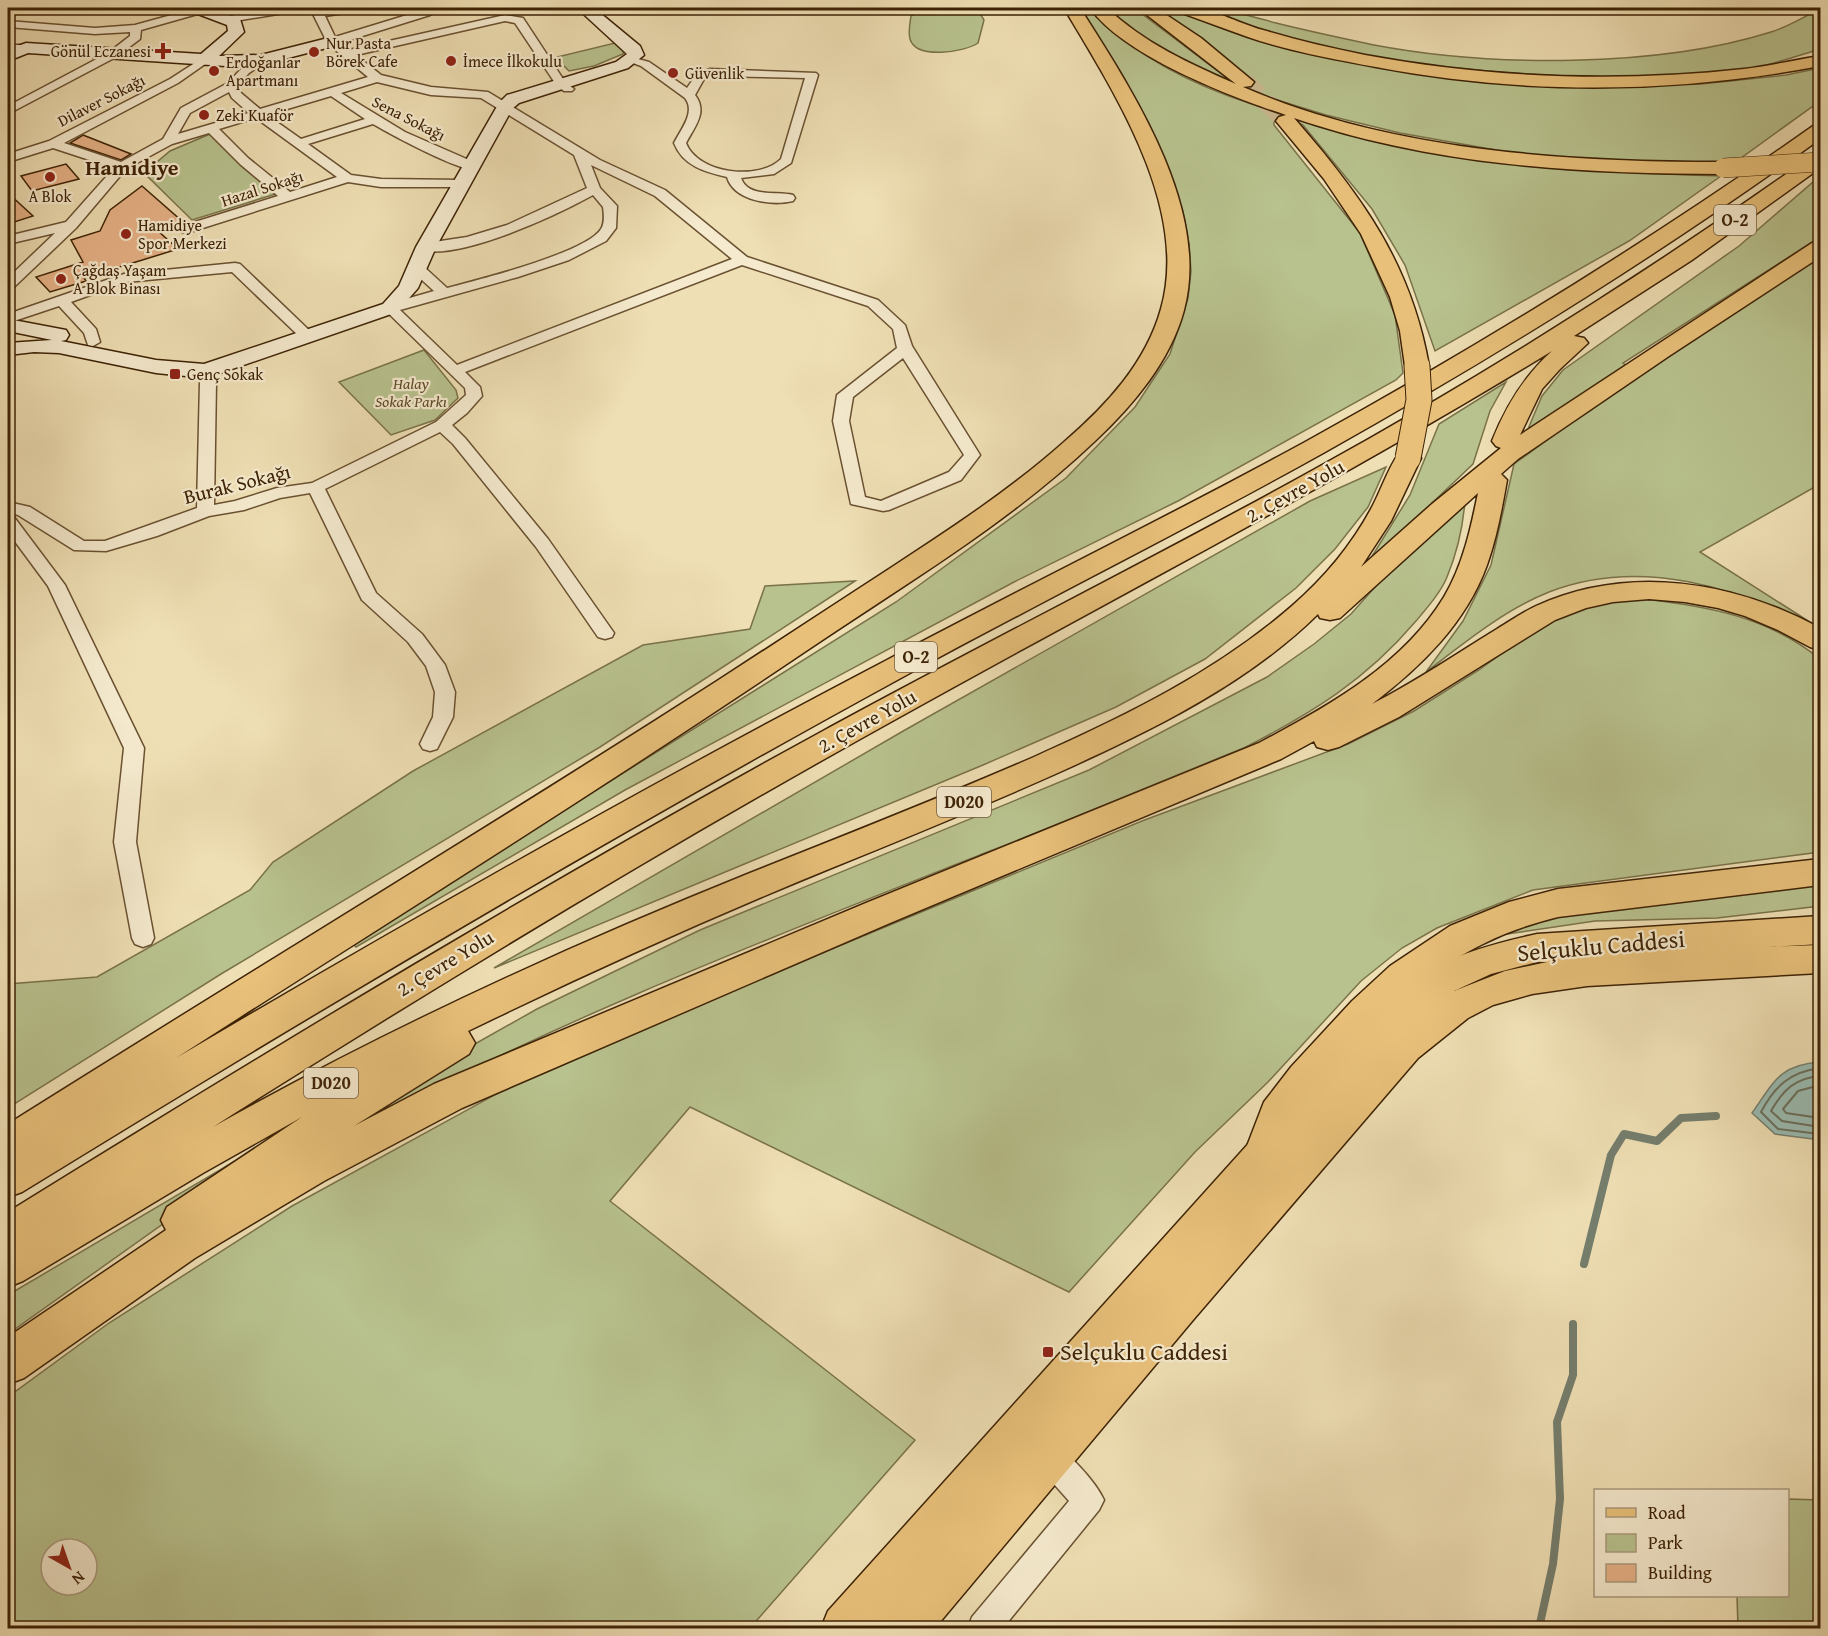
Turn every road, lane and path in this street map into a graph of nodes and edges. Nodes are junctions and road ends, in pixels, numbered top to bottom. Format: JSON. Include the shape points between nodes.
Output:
{"nodes":[{"id":1,"x":296,"y":8,"type":"edge"},
{"id":2,"x":357,"y":8,"type":"edge"},
{"id":3,"x":438,"y":8,"type":"edge"},
{"id":4,"x":585,"y":8,"type":"edge"},
{"id":5,"x":601,"y":8,"type":"edge"},
{"id":6,"x":1072,"y":8,"type":"edge"},
{"id":7,"x":1098,"y":8,"type":"edge"},
{"id":8,"x":1146,"y":8,"type":"edge"},
{"id":9,"x":1185,"y":8,"type":"edge"},
{"id":10,"x":197,"y":9,"type":"edge"},
{"id":11,"x":317,"y":11,"type":"edge"},
{"id":12,"x":225,"y":13,"type":"edge"},
{"id":13,"x":514,"y":13,"type":"edge"},
{"id":14,"x":8,"y":24,"type":"edge"},
{"id":15,"x":136,"y":28,"type":"junction"},
{"id":16,"x":228,"y":38,"type":"junction"},
{"id":17,"x":332,"y":42,"type":"junction"},
{"id":18,"x":8,"y":48,"type":"edge"},
{"id":19,"x":26,"y":48,"type":"junction"},
{"id":20,"x":347,"y":54,"type":"junction"},
{"id":21,"x":111,"y":55,"type":"junction"},
{"id":22,"x":8,"y":56,"type":"edge"},
{"id":23,"x":204,"y":60,"type":"junction"},
{"id":24,"x":261,"y":60,"type":"junction"},
{"id":25,"x":1821,"y":61,"type":"edge"},
{"id":26,"x":638,"y":62,"type":"junction"},
{"id":27,"x":377,"y":78,"type":"junction"},
{"id":28,"x":1245,"y":82,"type":"tunnel mouth"},
{"id":29,"x":232,"y":85,"type":"junction"},
{"id":30,"x":564,"y":87,"type":"junction"},
{"id":31,"x":333,"y":92,"type":"junction"},
{"id":32,"x":689,"y":95,"type":"junction"},
{"id":33,"x":505,"y":107,"type":"junction"},
{"id":34,"x":8,"y":111,"type":"edge"},
{"id":35,"x":258,"y":114,"type":"junction"},
{"id":36,"x":375,"y":120,"type":"junction"},
{"id":37,"x":1286,"y":121,"type":"tunnel mouth"},
{"id":38,"x":211,"y":128,"type":"junction"},
{"id":39,"x":1821,"y":129,"type":"edge"},
{"id":40,"x":168,"y":141,"type":"junction"},
{"id":41,"x":300,"y":143,"type":"junction"},
{"id":42,"x":53,"y":144,"type":"junction"},
{"id":43,"x":580,"y":155,"type":"junction"},
{"id":44,"x":8,"y":158,"type":"edge"},
{"id":45,"x":1821,"y":160,"type":"edge"},
{"id":46,"x":122,"y":166,"type":"junction"},
{"id":47,"x":473,"y":167,"type":"junction"},
{"id":48,"x":733,"y":174,"type":"junction"},
{"id":49,"x":347,"y":178,"type":"junction"},
{"id":50,"x":462,"y":184,"type":"junction"},
{"id":51,"x":594,"y":189,"type":"junction"},
{"id":52,"x":288,"y":196,"type":"junction"},
{"id":53,"x":788,"y":198,"type":"dead end"},
{"id":54,"x":71,"y":225,"type":"junction"},
{"id":55,"x":187,"y":229,"type":"dead end"},
{"id":56,"x":8,"y":240,"type":"edge"},
{"id":57,"x":426,"y":247,"type":"junction"},
{"id":58,"x":1821,"y":248,"type":"edge"},
{"id":59,"x":742,"y":260,"type":"junction"},
{"id":60,"x":417,"y":268,"type":"junction"},
{"id":61,"x":1647,"y":278,"type":"junction"},
{"id":62,"x":8,"y":285,"type":"edge"},
{"id":63,"x":444,"y":293,"type":"junction"},
{"id":64,"x":62,"y":300,"type":"junction"},
{"id":65,"x":390,"y":309,"type":"junction"},
{"id":66,"x":8,"y":319,"type":"edge"},
{"id":67,"x":8,"y":325,"type":"edge"},
{"id":68,"x":307,"y":336,"type":"junction"},
{"id":69,"x":93,"y":342,"type":"junction"},
{"id":70,"x":904,"y":346,"type":"junction"},
{"id":71,"x":8,"y":349,"type":"edge"},
{"id":72,"x":457,"y":370,"type":"junction"},
{"id":73,"x":206,"y":371,"type":"junction"},
{"id":74,"x":442,"y":425,"type":"junction"},
{"id":75,"x":1505,"y":441,"type":"dead end"},
{"id":76,"x":1494,"y":480,"type":"dead end"},
{"id":77,"x":316,"y":487,"type":"junction"},
{"id":78,"x":8,"y":507,"type":"edge"},
{"id":79,"x":205,"y":511,"type":"junction"},
{"id":80,"x":8,"y":521,"type":"edge"},
{"id":81,"x":604,"y":633,"type":"dead end"},
{"id":82,"x":1821,"y":640,"type":"edge"},
{"id":83,"x":1247,"y":656,"type":"junction"},
{"id":84,"x":430,"y":744,"type":"dead end"},
{"id":85,"x":1215,"y":774,"type":"junction"},
{"id":86,"x":1821,"y":872,"type":"edge"},
{"id":87,"x":668,"y":922,"type":"junction"},
{"id":88,"x":1821,"y":930,"type":"edge"},
{"id":89,"x":143,"y":938,"type":"dead end"},
{"id":90,"x":1821,"y":959,"type":"edge"},
{"id":91,"x":8,"y":1144,"type":"edge"},
{"id":92,"x":1262,"y":1159,"type":"junction"},
{"id":93,"x":8,"y":1179,"type":"edge"},
{"id":94,"x":8,"y":1234,"type":"edge"},
{"id":95,"x":8,"y":1267,"type":"edge"},
{"id":96,"x":8,"y":1343,"type":"edge"},
{"id":97,"x":8,"y":1363,"type":"edge"},
{"id":98,"x":1048,"y":1456,"type":"junction"},
{"id":99,"x":845,"y":1629,"type":"edge"},
{"id":100,"x":903,"y":1629,"type":"edge"},
{"id":101,"x":983,"y":1629,"type":"edge"}],
"edges":[{"from":1,"to":12,"type":"street"},
{"from":2,"to":11,"type":"street"},
{"from":3,"to":17,"type":"street"},
{"from":4,"to":26,"type":"street","via":[[634,49]]},
{"from":5,"to":26,"type":"street","via":[[649,48],[651,56]]},
{"from":6,"to":91,"type":"main road","via":[[1125,99],[1159,170],[1178,228],[1181,262],[1175,303],[1161,341],[1145,369],[1102,420],[1043,474],[1002,504],[739,682]]},
{"from":7,"to":45,"type":"main road","bridge":true,"via":[[1137,40],[1199,74],[1257,99],[1350,127],[1447,148],[1545,161],[1644,168],[1723,168]]},
{"from":8,"to":28,"type":"main road"},
{"from":9,"to":25,"type":"main road","via":[[1301,46],[1412,68],[1479,76],[1655,82],[1748,74]]},
{"from":10,"to":12,"type":"street"},
{"from":10,"to":15,"type":"street"},
{"from":11,"to":17,"type":"street"},
{"from":12,"to":16,"type":"street","via":[[234,22],[236,32]]},
{"from":13,"to":20,"type":"street"},
{"from":13,"to":30,"type":"street"},
{"from":14,"to":15,"type":"street","via":[[95,31]]},
{"from":15,"to":21,"type":"street","via":[[136,37]]},
{"from":16,"to":23,"type":"street"},
{"from":16,"to":24,"type":"street","via":[[245,54]]},
{"from":17,"to":20,"type":"street"},
{"from":17,"to":24,"type":"street"},
{"from":18,"to":19,"type":"street"},
{"from":19,"to":21,"type":"street"},
{"from":19,"to":22,"type":"street"},
{"from":20,"to":27,"type":"street"},
{"from":21,"to":23,"type":"street"},
{"from":21,"to":34,"type":"street"},
{"from":23,"to":24,"type":"street"},
{"from":23,"to":42,"type":"street","name":"Dilaver Sokağı","via":[[174,81]]},
{"from":24,"to":29,"type":"street"},
{"from":26,"to":30,"type":"street"},
{"from":26,"to":32,"type":"street"},
{"from":27,"to":31,"type":"street"},
{"from":27,"to":33,"type":"street","via":[[430,91],[484,95]]},
{"from":29,"to":35,"type":"street","via":[[236,95]]},
{"from":29,"to":40,"type":"street","via":[[185,111]]},
{"from":30,"to":33,"type":"street"},
{"from":31,"to":35,"type":"street"},
{"from":31,"to":36,"type":"street","name":"Sena Sokağı"},
{"from":32,"to":48,"type":"street","via":[[696,111],[683,134],[681,148],[712,170]]},
{"from":32,"to":48,"type":"street","via":[[700,76],[710,72],[812,75],[787,160],[781,168]]},
{"from":33,"to":43,"type":"street"},
{"from":33,"to":47,"type":"street"},
{"from":35,"to":38,"type":"street"},
{"from":35,"to":41,"type":"street"},
{"from":36,"to":41,"type":"street"},
{"from":36,"to":47,"type":"street","name":"Sena Sokağı"},
{"from":37,"to":83,"type":"main road","bridge":true,"via":[[1345,194],[1385,260],[1413,330],[1419,400],[1408,458],[1380,519],[1339,577]]},
{"from":38,"to":40,"type":"street"},
{"from":38,"to":52,"type":"street"},
{"from":39,"to":93,"type":"main road","name":"2. Çevre Yolu","number":"O-2","via":[[1662,239],[1378,411],[1228,495],[895,668],[603,827]]},
{"from":40,"to":46,"type":"street"},
{"from":41,"to":49,"type":"street"},
{"from":42,"to":44,"type":"street","name":"Dilaver Sokağı"},
{"from":42,"to":46,"type":"street"},
{"from":43,"to":51,"type":"street"},
{"from":43,"to":59,"type":"street","via":[[660,193]]},
{"from":45,"to":61,"type":"main road","name":"2. Çevre Yolu","number":"O-2"},
{"from":46,"to":54,"type":"street"},
{"from":47,"to":50,"type":"street"},
{"from":48,"to":53,"type":"street","via":[[738,185],[752,195]]},
{"from":49,"to":50,"type":"street","via":[[381,183]]},
{"from":49,"to":52,"type":"street","name":"Hazal Sokağı"},
{"from":50,"to":57,"type":"street"},
{"from":51,"to":57,"type":"street","via":[[481,239]]},
{"from":51,"to":63,"type":"street","via":[[610,206],[609,228],[601,238],[564,257]]},
{"from":52,"to":55,"type":"street","name":"Hazal Sokağı"},
{"from":54,"to":56,"type":"street"},
{"from":54,"to":62,"type":"street"},
{"from":57,"to":60,"type":"street"},
{"from":58,"to":83,"type":"main road","via":[[1540,432],[1441,510],[1326,615]]},
{"from":59,"to":70,"type":"street","via":[[873,303],[900,328]]},
{"from":59,"to":72,"type":"street"},
{"from":60,"to":63,"type":"street"},
{"from":60,"to":65,"type":"street","via":[[408,288]]},
{"from":61,"to":75,"type":"main road","via":[[1623,308],[1558,356],[1540,375],[1522,399]]},
{"from":61,"to":94,"type":"main road","name":"2. Çevre Yolu","number":"O-2","via":[[1506,368],[1236,524],[959,670],[608,867],[387,998]]},
{"from":63,"to":65,"type":"street"},
{"from":64,"to":66,"type":"street"},
{"from":64,"to":68,"type":"street","via":[[124,278],[235,267]]},
{"from":64,"to":69,"type":"street","via":[[91,332]]},
{"from":65,"to":68,"type":"street"},
{"from":65,"to":72,"type":"street"},
{"from":67,"to":69,"type":"street"},
{"from":68,"to":73,"type":"street"},
{"from":69,"to":73,"type":"street","via":[[197,365]]},
{"from":70,"to":70,"type":"street","via":[[905,350],[845,395],[842,421],[857,500],[883,506],[955,476],[972,454]]},
{"from":71,"to":73,"type":"street","via":[[27,345],[68,346],[184,372]]},
{"from":72,"to":74,"type":"street","name":"Burak Sokağı","via":[[472,387],[474,396]]},
{"from":73,"to":79,"type":"street"},
{"from":74,"to":77,"type":"street","name":"Burak Sokağı"},
{"from":74,"to":81,"type":"street","via":[[542,543]]},
{"from":76,"to":85,"type":"main road","via":[[1472,570],[1450,608],[1412,655],[1315,728]]},
{"from":77,"to":79,"type":"street","name":"Burak Sokağı"},
{"from":77,"to":84,"type":"street","via":[[368,596],[414,638],[435,665],[445,692],[443,717]]},
{"from":78,"to":79,"type":"street","name":"Burak Sokağı","via":[[24,511],[80,546],[106,546]]},
{"from":80,"to":89,"type":"street","via":[[56,585],[134,748],[125,842]]},
{"from":82,"to":85,"type":"main road","via":[[1740,604],[1706,596],[1639,590],[1589,596],[1535,618],[1363,724],[1277,758]]},
{"from":83,"to":87,"type":"main road","number":"D020","via":[[1182,700],[1095,744],[976,797]]},
{"from":85,"to":97,"type":"main road","via":[[448,1096],[310,1168],[180,1244]]},
{"from":86,"to":92,"type":"main road","via":[[1558,903],[1521,912],[1462,936],[1403,976],[1365,1012],[1278,1114]]},
{"from":87,"to":95,"type":"main road","number":"D020","via":[[365,1065]]},
{"from":87,"to":96,"type":"main road","via":[[583,977],[388,1082],[242,1178]]},
{"from":88,"to":92,"type":"main road","name":"Selçuklu Caddesi","via":[[1537,948],[1501,955],[1468,968],[1432,984],[1397,1008],[1305,1105]]},
{"from":90,"to":98,"type":"main road","name":"Selçuklu Caddesi","via":[[1557,975],[1523,981],[1455,1007],[1405,1047]]},
{"from":92,"to":99,"type":"main road","name":"Selçuklu Caddesi","via":[[1017,1430]]},
{"from":98,"to":100,"type":"main road","name":"Selçuklu Caddesi"},
{"from":98,"to":101,"type":"street","via":[[1089,1500]]}]}
